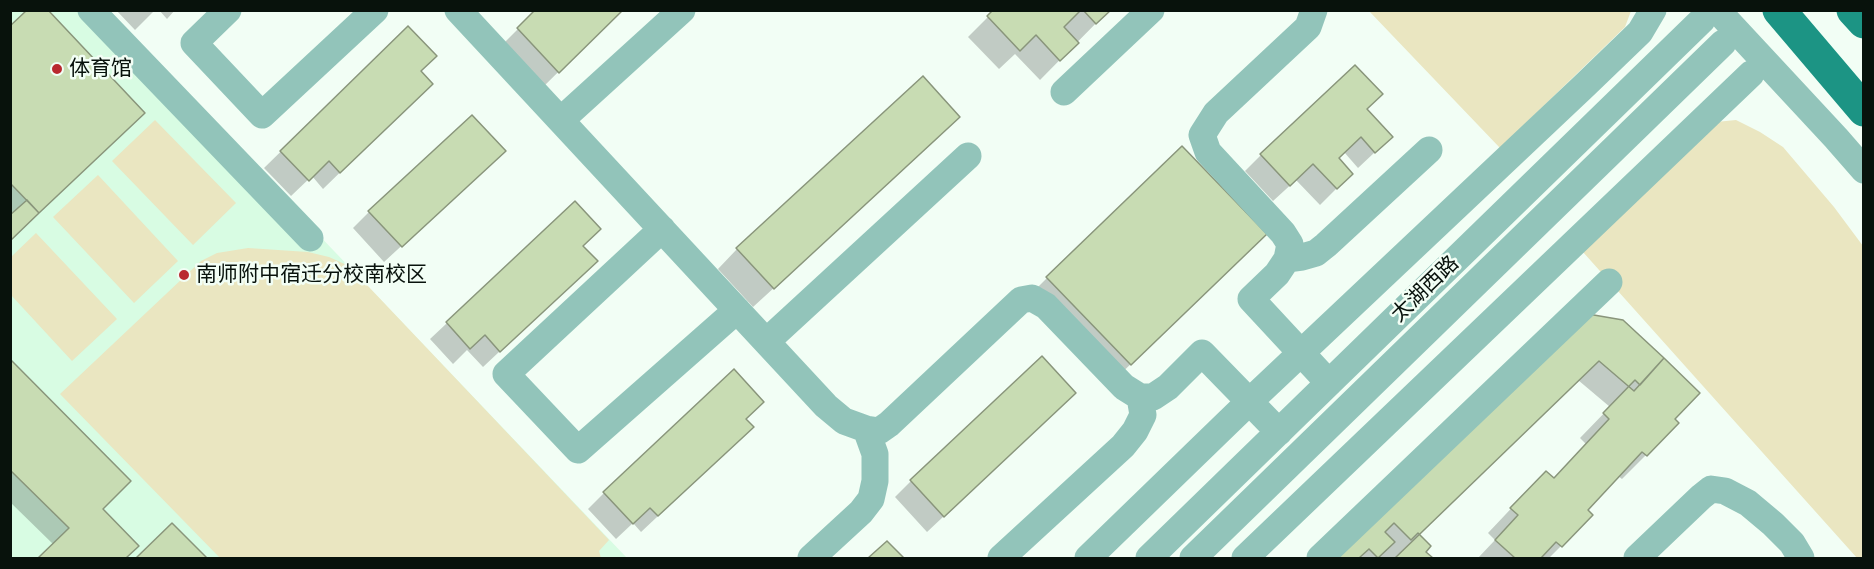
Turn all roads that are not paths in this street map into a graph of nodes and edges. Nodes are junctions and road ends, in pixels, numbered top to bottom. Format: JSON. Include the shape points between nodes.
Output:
{"nodes":[{"id":1,"x":91,"y":10,"type":"edge"},
{"id":2,"x":228,"y":10,"type":"edge"},
{"id":3,"x":375,"y":10,"type":"edge"},
{"id":4,"x":458,"y":10,"type":"edge"},
{"id":5,"x":682,"y":10,"type":"edge"},
{"id":6,"x":1151,"y":10,"type":"edge"},
{"id":7,"x":1314,"y":10,"type":"edge"},
{"id":8,"x":1653,"y":10,"type":"edge"},
{"id":9,"x":1779,"y":10,"type":"edge"},
{"id":10,"x":1853,"y":10,"type":"edge"},
{"id":11,"x":1710,"y":15,"type":"edge"},
{"id":12,"x":1863,"y":22,"type":"edge"},
{"id":13,"x":1723,"y":43,"type":"dead end"},
{"id":14,"x":1751,"y":74,"type":"dead end"},
{"id":15,"x":1064,"y":92,"type":"dead end"},
{"id":16,"x":1863,"y":110,"type":"edge"},
{"id":17,"x":561,"y":120,"type":"junction"},
{"id":18,"x":1428,"y":150,"type":"dead end"},
{"id":19,"x":968,"y":156,"type":"dead end"},
{"id":20,"x":1863,"y":170,"type":"edge"},
{"id":21,"x":662,"y":229,"type":"junction"},
{"id":22,"x":310,"y":238,"type":"dead end"},
{"id":23,"x":1287,"y":259,"type":"junction"},
{"id":24,"x":1608,"y":282,"type":"dead end"},
{"id":25,"x":737,"y":310,"type":"junction"},
{"id":26,"x":767,"y":341,"type":"junction"},
{"id":27,"x":1301,"y":353,"type":"junction"},
{"id":28,"x":1329,"y":383,"type":"junction"},
{"id":29,"x":1140,"y":397,"type":"junction"},
{"id":30,"x":1249,"y":402,"type":"junction"},
{"id":31,"x":866,"y":429,"type":"junction"},
{"id":32,"x":1279,"y":432,"type":"junction"},
{"id":33,"x":811,"y":558,"type":"edge"},
{"id":34,"x":1001,"y":558,"type":"edge"},
{"id":35,"x":1088,"y":558,"type":"edge"},
{"id":36,"x":1149,"y":558,"type":"edge"},
{"id":37,"x":1193,"y":558,"type":"edge"},
{"id":38,"x":1245,"y":558,"type":"edge"},
{"id":39,"x":1320,"y":558,"type":"edge"},
{"id":40,"x":1637,"y":558,"type":"edge"},
{"id":41,"x":1801,"y":558,"type":"edge"}],
"edges":[{"from":1,"to":22,"type":"street"},
{"from":2,"to":3,"type":"street","via":[[194,43],[262,115]]},
{"from":4,"to":17,"type":"street"},
{"from":5,"to":17,"type":"street"},
{"from":6,"to":15,"type":"street"},
{"from":7,"to":23,"type":"street","via":[[1308,27],[1216,113],[1202,135],[1208,152],[1283,233],[1290,244]]},
{"from":8,"to":27,"type":"street","via":[[1640,32]]},
{"from":9,"to":16,"type":"main road"},
{"from":10,"to":12,"type":"main road"},
{"from":11,"to":20,"type":"street","via":[[1836,138]]},
{"from":11,"to":28,"type":"street","name":"太湖西路"},
{"from":13,"to":37,"type":"street","name":"太湖西路"},
{"from":14,"to":38,"type":"street"},
{"from":17,"to":21,"type":"street"},
{"from":18,"to":23,"type":"street","via":[[1316,253]]},
{"from":19,"to":26,"type":"street"},
{"from":21,"to":25,"type":"street"},
{"from":21,"to":25,"type":"street","via":[[506,374],[578,450]]},
{"from":23,"to":27,"type":"street","via":[[1251,299]]},
{"from":24,"to":39,"type":"street"},
{"from":25,"to":26,"type":"street"},
{"from":26,"to":31,"type":"street","via":[[826,406],[844,421]]},
{"from":27,"to":28,"type":"street"},
{"from":27,"to":30,"type":"street"},
{"from":28,"to":32,"type":"street","name":"太湖西路"},
{"from":29,"to":30,"type":"street","via":[[1154,397],[1202,353]]},
{"from":29,"to":31,"type":"street","via":[[1124,387],[1046,306],[1032,298],[1021,300],[889,424],[879,431]]},
{"from":29,"to":34,"type":"street","via":[[1143,415],[1123,446]]},
{"from":30,"to":32,"type":"street"},
{"from":30,"to":35,"type":"street"},
{"from":31,"to":33,"type":"street","via":[[875,454],[871,499]]},
{"from":32,"to":36,"type":"street","name":"太湖西路"},
{"from":40,"to":41,"type":"street","via":[[1711,489],[1748,502],[1791,543]]}]}
